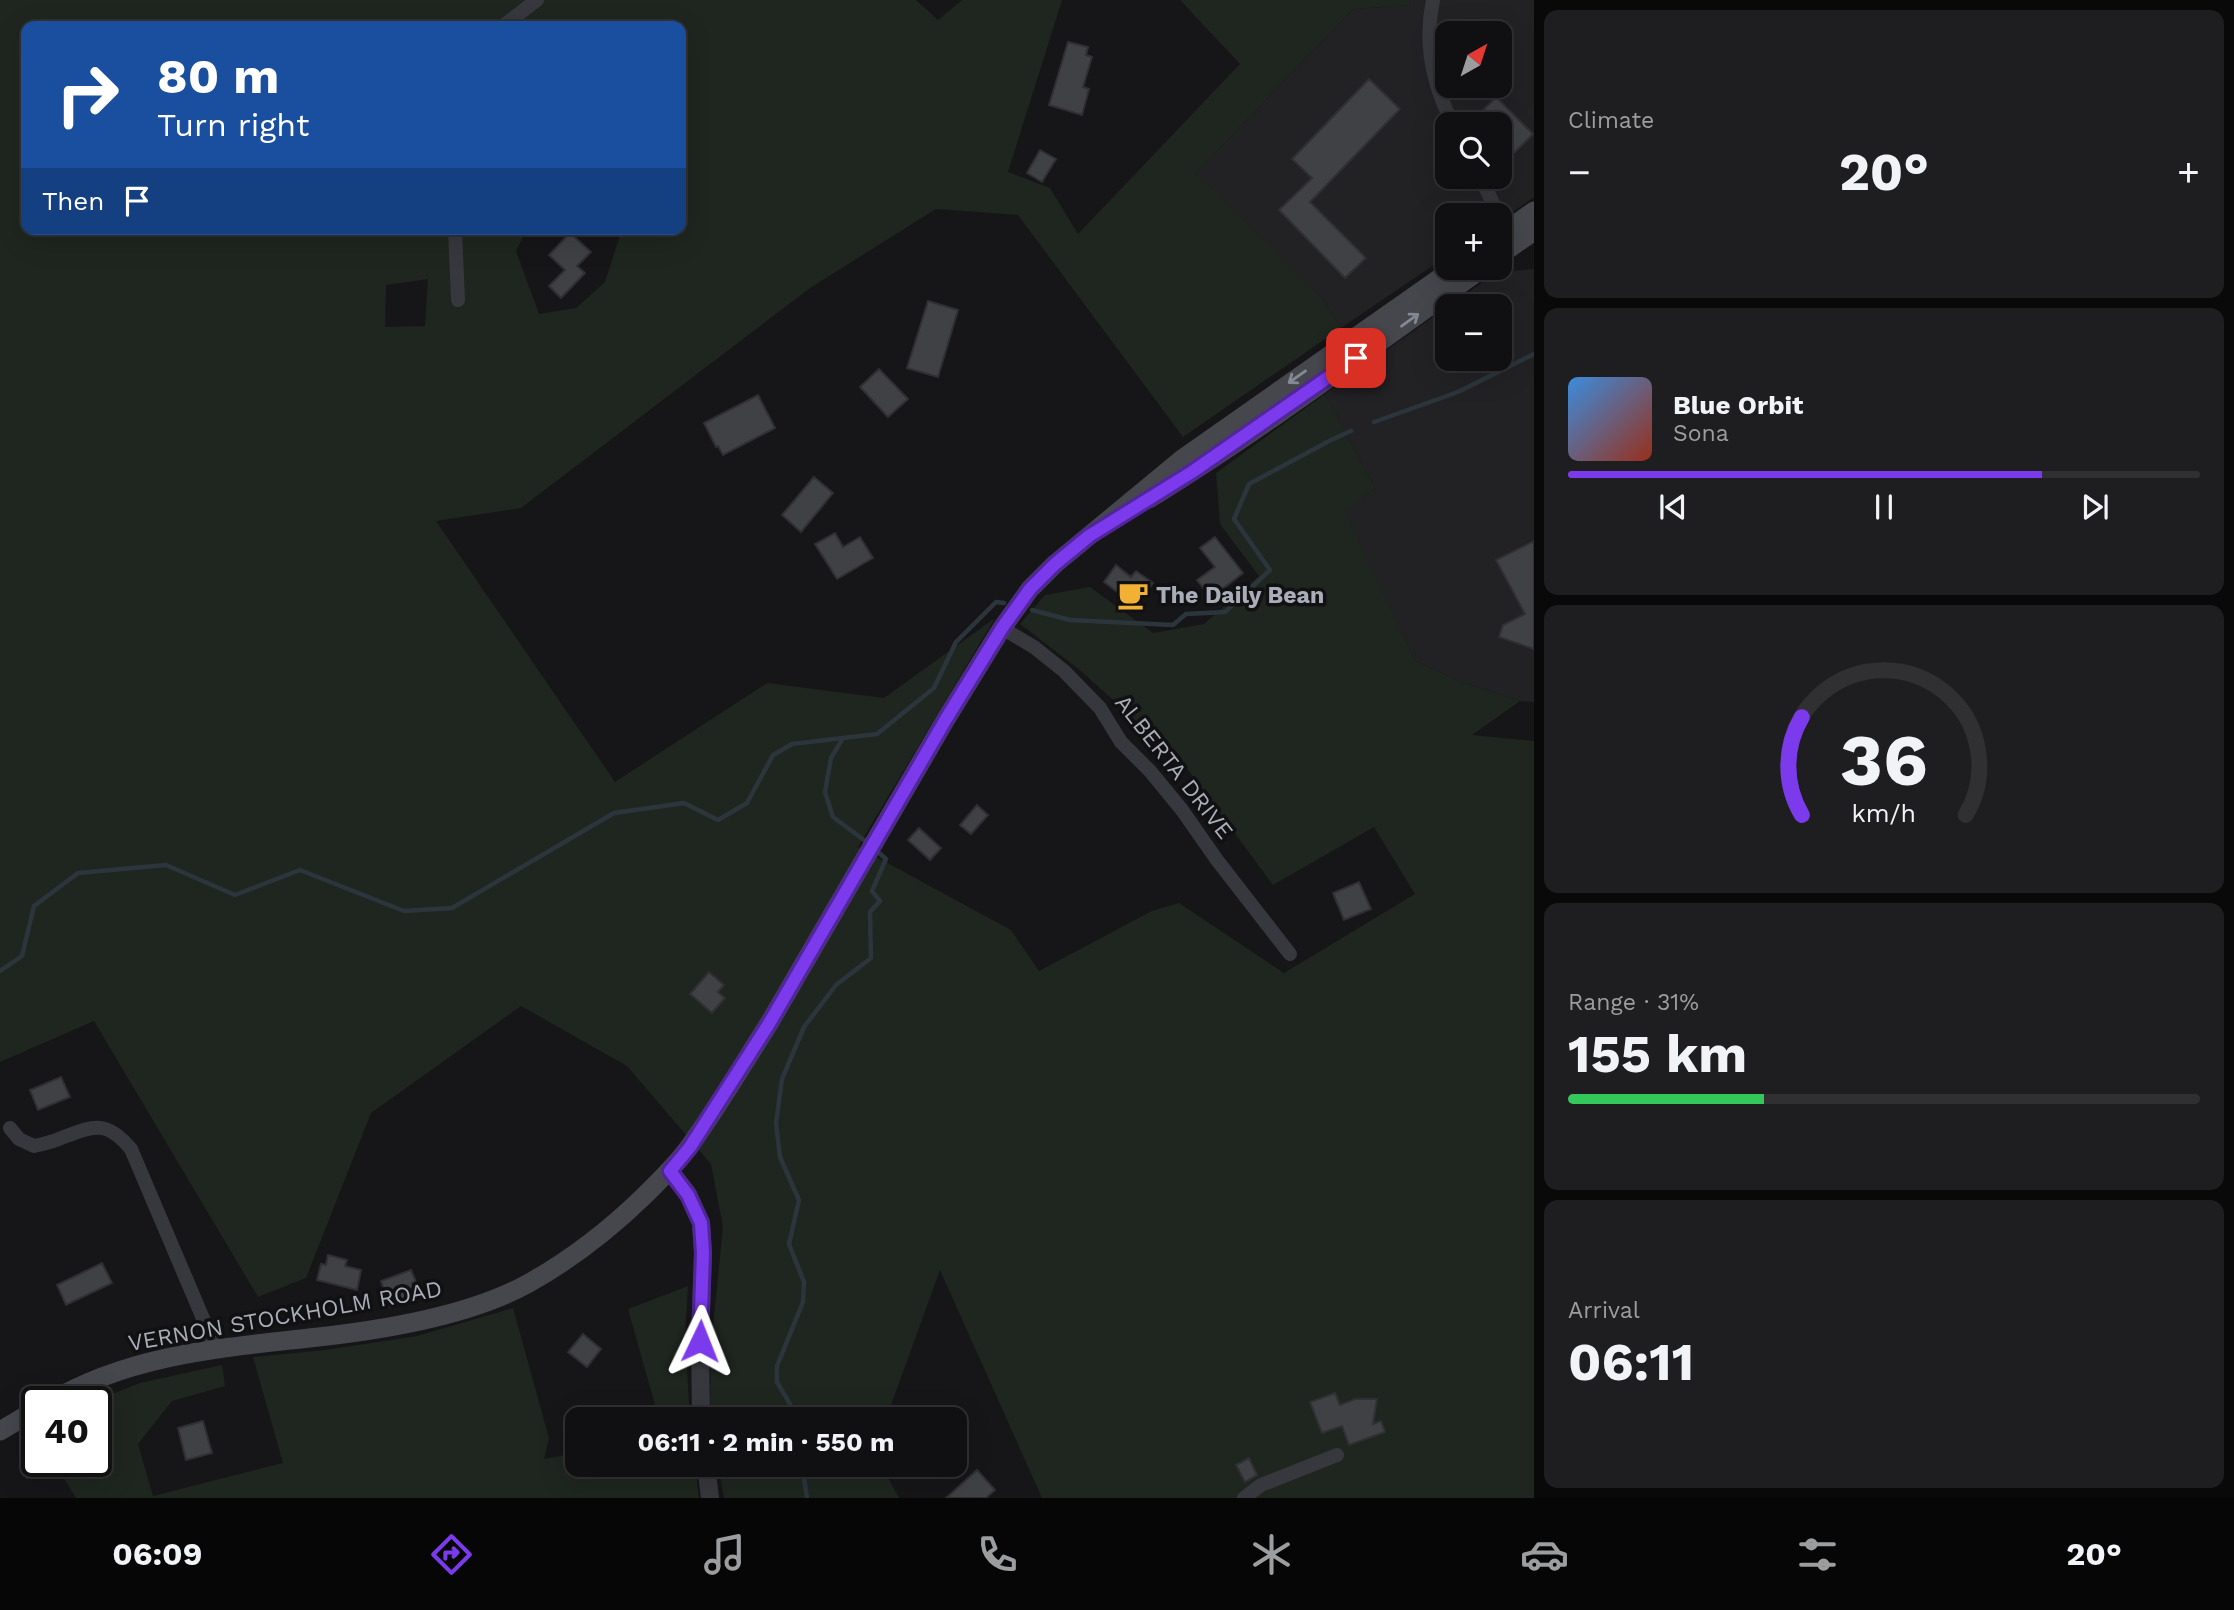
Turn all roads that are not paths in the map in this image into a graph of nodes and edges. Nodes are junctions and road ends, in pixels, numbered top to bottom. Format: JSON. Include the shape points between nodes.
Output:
{"nodes":[{"id":1,"x":537,"y":0,"type":"edge"},
{"id":2,"x":1433,"y":0,"type":"edge"},
{"id":3,"x":510,"y":21,"type":"edge"},
{"id":4,"x":1447,"y":112,"type":"edge"},
{"id":5,"x":1488,"y":189,"type":"edge"},
{"id":6,"x":1517,"y":230,"type":"edge"},
{"id":7,"x":455,"y":235,"type":"edge"},
{"id":8,"x":1437,"y":280,"type":"edge"},
{"id":9,"x":1466,"y":280,"type":"edge"},
{"id":10,"x":458,"y":300,"type":"dead end"},
{"id":11,"x":1089,"y":536,"type":"junction"},
{"id":12,"x":1002,"y":628,"type":"junction"},
{"id":13,"x":1290,"y":954,"type":"dead end"},
{"id":14,"x":10,"y":1128,"type":"dead end"},
{"id":15,"x":670,"y":1171,"type":"junction"},
{"id":16,"x":216,"y":1349,"type":"junction"},
{"id":17,"x":83,"y":1386,"type":"edge"},
{"id":18,"x":701,"y":1407,"type":"edge"},
{"id":19,"x":21,"y":1419,"type":"edge"},
{"id":20,"x":0,"y":1431,"type":"edge"},
{"id":21,"x":1337,"y":1455,"type":"dead end"},
{"id":22,"x":707,"y":1477,"type":"edge"},
{"id":23,"x":710,"y":1498,"type":"edge"},
{"id":24,"x":1244,"y":1498,"type":"edge"}],
"edges":[{"from":1,"to":3,"type":"street"},
{"from":2,"to":4,"type":"street","via":[[1430,64]]},
{"from":5,"to":6,"type":"street"},
{"from":7,"to":10,"type":"street"},
{"from":8,"to":11,"type":"main road","one_way":true,"via":[[1182,459]]},
{"from":11,"to":9,"type":"main road","one_way":true,"via":[[1192,472]]},
{"from":11,"to":12,"type":"main road","name":"VERNON STOCKHOLM ROAD","via":[[1030,589]]},
{"from":12,"to":13,"type":"street","name":"ALBERTA DRIVE","via":[[1064,671],[1100,708],[1121,742],[1182,810]]},
{"from":12,"to":15,"type":"main road","name":"VERNON STOCKHOLM ROAD","via":[[770,1022]]},
{"from":14,"to":16,"type":"street","via":[[34,1146],[88,1127],[121,1137],[131,1149]]},
{"from":15,"to":16,"type":"main road","name":"VERNON STOCKHOLM ROAD","via":[[588,1245],[528,1284],[489,1300],[411,1322]]},
{"from":15,"to":18,"type":"street","via":[[701,1223]]},
{"from":16,"to":17,"type":"main road","name":"VERNON STOCKHOLM ROAD","via":[[166,1356]]},
{"from":19,"to":20,"type":"main road"},
{"from":21,"to":24,"type":"street","via":[[1261,1485]]},
{"from":22,"to":23,"type":"street"}]}
